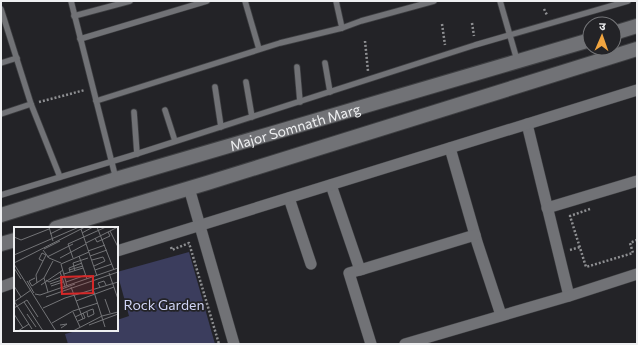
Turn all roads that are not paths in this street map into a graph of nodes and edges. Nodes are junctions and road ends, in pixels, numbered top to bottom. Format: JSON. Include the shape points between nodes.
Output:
{"nodes":[{"id":1,"x":71,"y":1,"type":"edge"},
{"id":2,"x":130,"y":1,"type":"edge"},
{"id":3,"x":207,"y":1,"type":"edge"},
{"id":4,"x":245,"y":1,"type":"edge"},
{"id":5,"x":336,"y":1,"type":"edge"},
{"id":6,"x":434,"y":1,"type":"edge"},
{"id":7,"x":500,"y":1,"type":"edge"},
{"id":8,"x":628,"y":1,"type":"edge"},
{"id":9,"x":1,"y":9,"type":"edge"},
{"id":10,"x":74,"y":16,"type":"junction"},
{"id":11,"x":637,"y":26,"type":"edge"},
{"id":12,"x":342,"y":28,"type":"junction"},
{"id":13,"x":622,"y":31,"type":"edge"},
{"id":14,"x":509,"y":34,"type":"junction"},
{"id":15,"x":80,"y":38,"type":"junction"},
{"id":16,"x":582,"y":42,"type":"edge"},
{"id":17,"x":637,"y":49,"type":"edge"},
{"id":18,"x":259,"y":50,"type":"junction"},
{"id":19,"x":17,"y":58,"type":"junction"},
{"id":20,"x":517,"y":61,"type":"junction"},
{"id":21,"x":1,"y":63,"type":"edge"},
{"id":22,"x":324,"y":63,"type":"dead end"},
{"id":23,"x":297,"y":67,"type":"dead end"},
{"id":24,"x":246,"y":82,"type":"dead end"},
{"id":25,"x":215,"y":87,"type":"dead end"},
{"id":26,"x":637,"y":90,"type":"edge"},
{"id":27,"x":330,"y":92,"type":"junction"},
{"id":28,"x":96,"y":101,"type":"junction"},
{"id":29,"x":300,"y":102,"type":"junction"},
{"id":30,"x":31,"y":104,"type":"junction"},
{"id":31,"x":165,"y":110,"type":"dead end"},
{"id":32,"x":134,"y":112,"type":"dead end"},
{"id":33,"x":1,"y":114,"type":"edge"},
{"id":34,"x":252,"y":117,"type":"junction"},
{"id":35,"x":527,"y":124,"type":"junction"},
{"id":36,"x":221,"y":127,"type":"junction"},
{"id":37,"x":175,"y":141,"type":"junction"},
{"id":38,"x":450,"y":148,"type":"junction"},
{"id":39,"x":136,"y":154,"type":"junction"},
{"id":40,"x":112,"y":161,"type":"junction"},
{"id":41,"x":60,"y":177,"type":"junction"},
{"id":42,"x":116,"y":179,"type":"junction"},
{"id":43,"x":637,"y":181,"type":"edge"},
{"id":44,"x":332,"y":185,"type":"junction"},
{"id":45,"x":188,"y":188,"type":"junction"},
{"id":46,"x":1,"y":194,"type":"edge"},
{"id":47,"x":289,"y":198,"type":"junction"},
{"id":48,"x":547,"y":208,"type":"junction"},
{"id":49,"x":1,"y":215,"type":"edge"},
{"id":50,"x":200,"y":226,"type":"junction"},
{"id":51,"x":59,"y":227,"type":"edge"},
{"id":52,"x":475,"y":235,"type":"junction"},
{"id":53,"x":14,"y":240,"type":"edge"},
{"id":54,"x":1,"y":244,"type":"edge"},
{"id":55,"x":118,"y":251,"type":"edge"},
{"id":56,"x":311,"y":264,"type":"dead end"},
{"id":57,"x":363,"y":269,"type":"junction"},
{"id":58,"x":637,"y":274,"type":"edge"},
{"id":59,"x":14,"y":282,"type":"edge"},
{"id":60,"x":1,"y":287,"type":"edge"},
{"id":61,"x":569,"y":296,"type":"junction"},
{"id":62,"x":501,"y":315,"type":"junction"},
{"id":63,"x":441,"y":333,"type":"junction"},
{"id":64,"x":234,"y":344,"type":"edge"},
{"id":65,"x":371,"y":344,"type":"edge"},
{"id":66,"x":404,"y":344,"type":"edge"},
{"id":67,"x":445,"y":344,"type":"edge"}],
"edges":[{"from":1,"to":10,"type":"lane"},
{"from":2,"to":10,"type":"lane"},
{"from":3,"to":15,"type":"lane"},
{"from":4,"to":18,"type":"lane"},
{"from":5,"to":12,"type":"lane"},
{"from":6,"to":12,"type":"lane"},
{"from":7,"to":14,"type":"lane"},
{"from":8,"to":14,"type":"lane"},
{"from":9,"to":19,"type":"lane"},
{"from":10,"to":15,"type":"lane"},
{"from":11,"to":13,"type":"street"},
{"from":12,"to":18,"type":"lane"},
{"from":14,"to":20,"type":"lane"},
{"from":14,"to":27,"type":"lane"},
{"from":15,"to":28,"type":"lane"},
{"from":16,"to":20,"type":"street","name":"Major Somnath Marg"},
{"from":17,"to":45,"type":"street","name":"Major Somnath Marg"},
{"from":18,"to":28,"type":"lane"},
{"from":19,"to":21,"type":"lane"},
{"from":19,"to":30,"type":"lane"},
{"from":20,"to":42,"type":"street","name":"Major Somnath Marg"},
{"from":22,"to":27,"type":"lane"},
{"from":23,"to":29,"type":"lane"},
{"from":24,"to":34,"type":"lane"},
{"from":25,"to":36,"type":"lane"},
{"from":26,"to":35,"type":"street"},
{"from":27,"to":29,"type":"lane"},
{"from":28,"to":40,"type":"lane"},
{"from":29,"to":34,"type":"lane"},
{"from":30,"to":33,"type":"lane"},
{"from":30,"to":41,"type":"lane"},
{"from":31,"to":37,"type":"lane"},
{"from":32,"to":39,"type":"lane"},
{"from":34,"to":36,"type":"lane"},
{"from":35,"to":38,"type":"street"},
{"from":35,"to":48,"type":"street"},
{"from":36,"to":37,"type":"lane"},
{"from":37,"to":39,"type":"lane"},
{"from":38,"to":44,"type":"street"},
{"from":38,"to":52,"type":"street"},
{"from":39,"to":40,"type":"lane"},
{"from":40,"to":41,"type":"lane"},
{"from":40,"to":42,"type":"lane"},
{"from":41,"to":46,"type":"lane"},
{"from":42,"to":49,"type":"street","name":"Major Somnath Marg"},
{"from":43,"to":48,"type":"street"},
{"from":44,"to":47,"type":"street"},
{"from":44,"to":57,"type":"street","via":[[360,270]]},
{"from":45,"to":50,"type":"street"},
{"from":45,"to":51,"type":"street","name":"Major Somnath Marg"},
{"from":47,"to":50,"type":"street"},
{"from":47,"to":56,"type":"street"},
{"from":48,"to":61,"type":"street"},
{"from":50,"to":55,"type":"street"},
{"from":50,"to":64,"type":"street"},
{"from":52,"to":57,"type":"street"},
{"from":52,"to":62,"type":"street"},
{"from":53,"to":54,"type":"street"},
{"from":57,"to":65,"type":"street","via":[[349,273]]},
{"from":58,"to":61,"type":"street"},
{"from":59,"to":60,"type":"street"},
{"from":61,"to":62,"type":"street"},
{"from":62,"to":63,"type":"street"},
{"from":63,"to":66,"type":"street"},
{"from":63,"to":67,"type":"street"}]}
